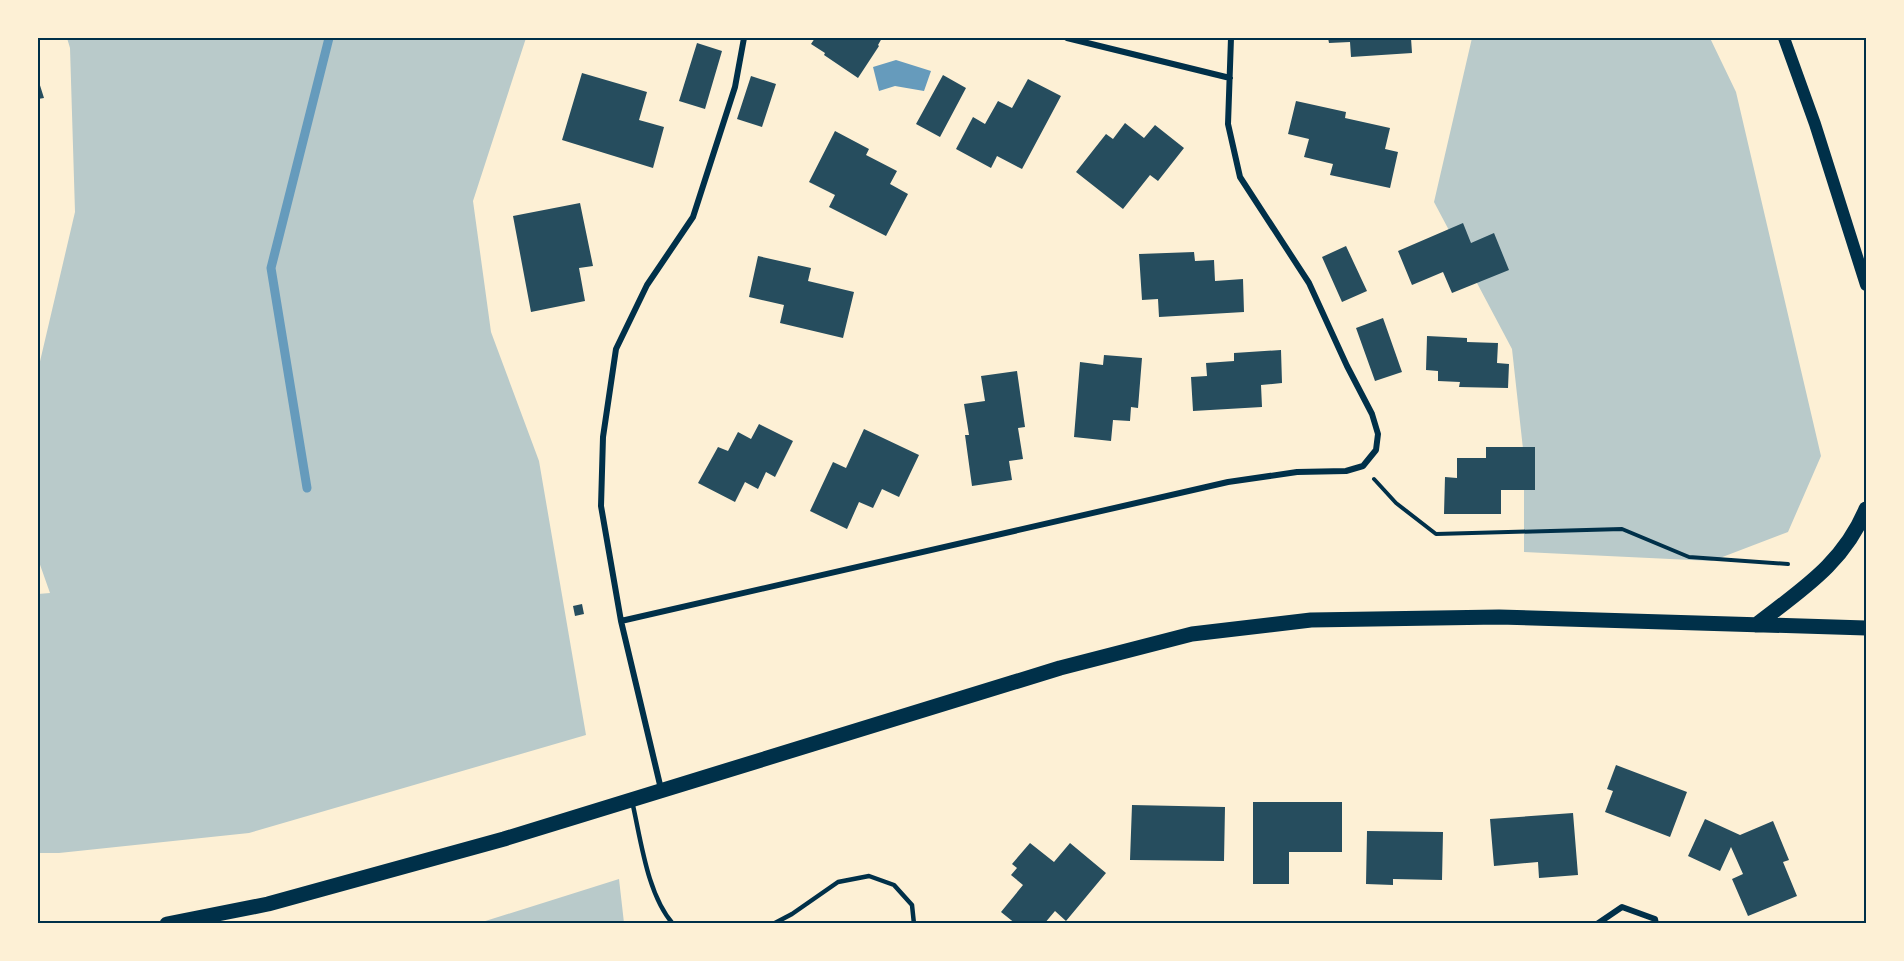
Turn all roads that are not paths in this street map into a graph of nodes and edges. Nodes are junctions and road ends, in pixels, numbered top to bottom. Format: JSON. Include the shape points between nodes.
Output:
{"nodes":[{"id":1,"x":744,"y":38,"type":"edge"},
{"id":2,"x":1067,"y":38,"type":"edge"},
{"id":3,"x":1231,"y":38,"type":"edge"},
{"id":4,"x":1784,"y":38,"type":"edge"},
{"id":5,"x":1230,"y":78,"type":"junction"},
{"id":6,"x":1866,"y":285,"type":"edge"},
{"id":7,"x":1866,"y":509,"type":"edge"},
{"id":8,"x":621,"y":621,"type":"junction"},
{"id":9,"x":1756,"y":625,"type":"junction"},
{"id":10,"x":1866,"y":628,"type":"edge"},
{"id":11,"x":661,"y":790,"type":"junction"},
{"id":12,"x":631,"y":799,"type":"junction"},
{"id":13,"x":167,"y":924,"type":"edge"},
{"id":14,"x":673,"y":924,"type":"edge"},
{"id":15,"x":773,"y":924,"type":"edge"},
{"id":16,"x":914,"y":924,"type":"edge"},
{"id":17,"x":1597,"y":924,"type":"edge"},
{"id":18,"x":1656,"y":924,"type":"edge"}],
"edges":[{"from":1,"to":8,"type":"street","via":[[735,87],[693,217],[647,285],[616,349],[603,437],[601,506]]},
{"from":2,"to":5,"type":"street"},
{"from":3,"to":5,"type":"street"},
{"from":4,"to":6,"type":"main road","via":[[1832,172]]},
{"from":5,"to":8,"type":"street","via":[[1228,124],[1240,177],[1309,283],[1372,414],[1378,434],[1376,450],[1363,466],[1228,482]]},
{"from":7,"to":9,"type":"main road","via":[[1848,543],[1829,567]]},
{"from":8,"to":11,"type":"street"},
{"from":9,"to":10,"type":"main road"},
{"from":9,"to":11,"type":"main road","via":[[1499,617],[1311,620],[1192,634],[1060,668]]},
{"from":11,"to":12,"type":"main road"},
{"from":12,"to":13,"type":"main road","via":[[504,839],[279,901]]},
{"from":12,"to":14,"type":"lane","via":[[653,889]]},
{"from":15,"to":16,"type":"lane","via":[[838,882],[869,876],[894,885],[912,904]]},
{"from":17,"to":18,"type":"street","via":[[1622,907],[1655,919]]}]}
